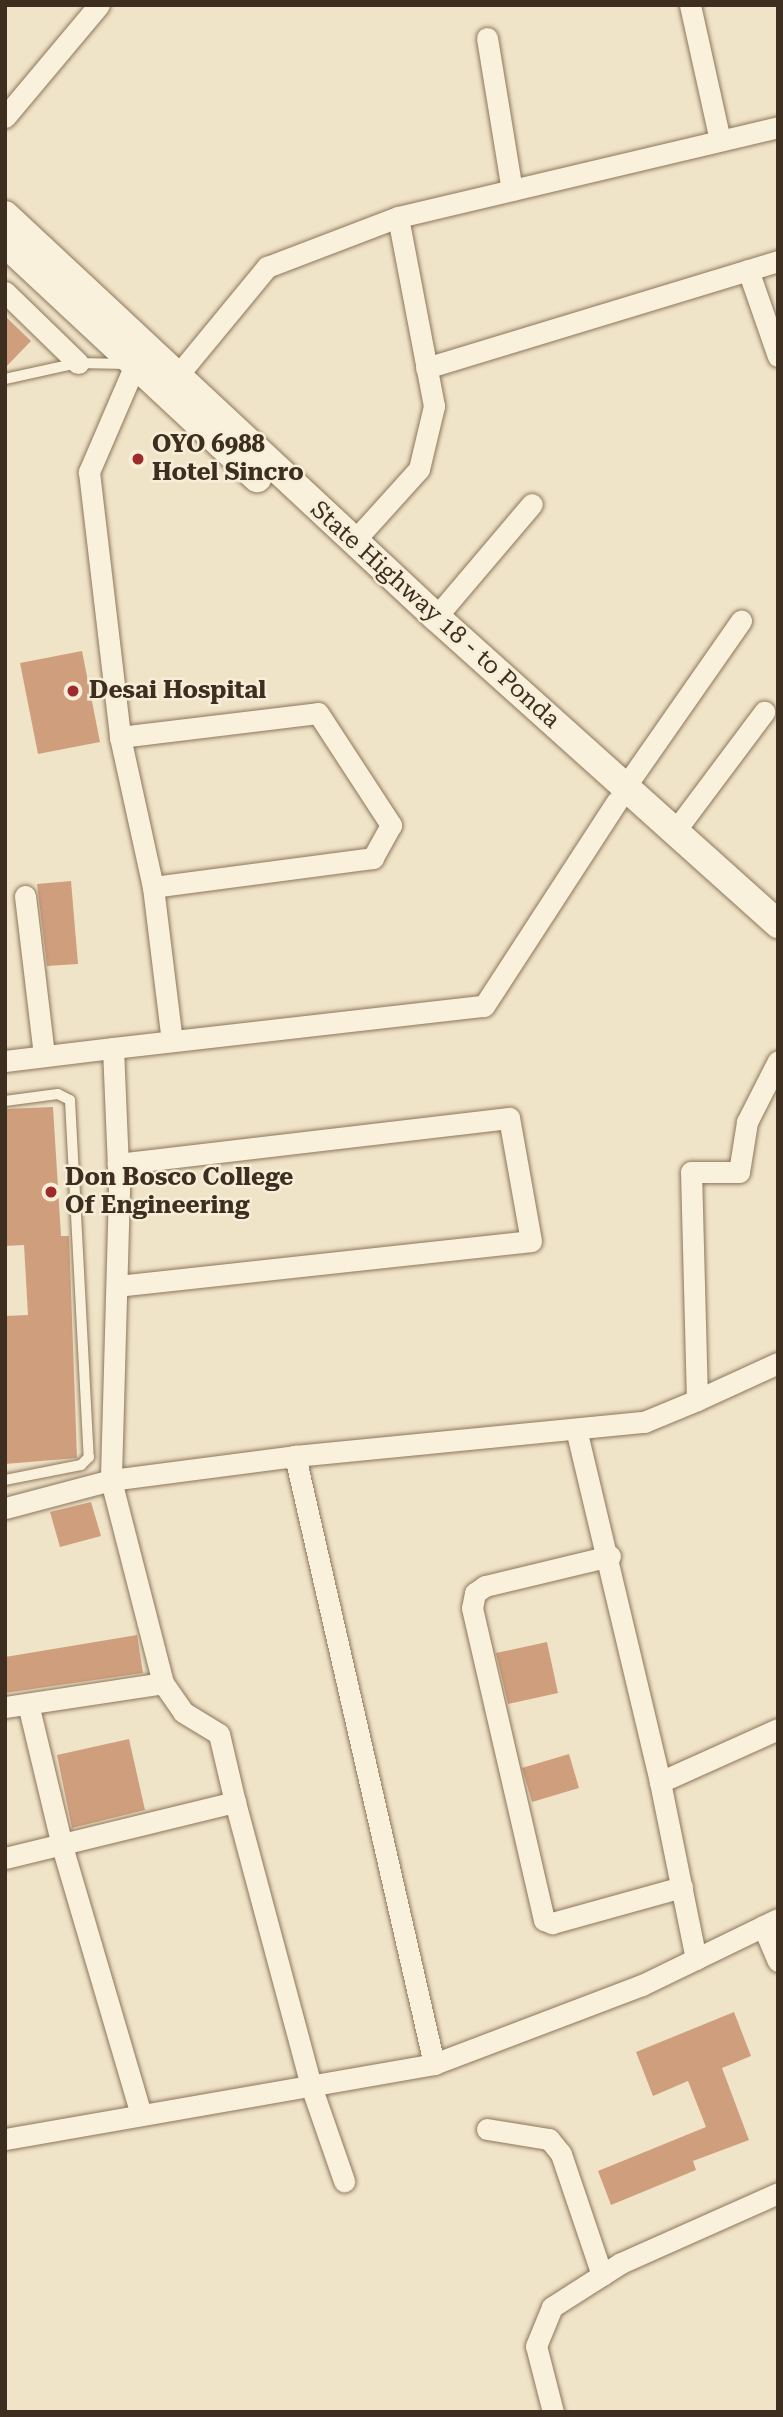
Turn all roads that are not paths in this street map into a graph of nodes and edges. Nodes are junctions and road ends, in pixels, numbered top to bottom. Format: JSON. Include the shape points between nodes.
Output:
{"nodes":[{"id":1,"x":99,"y":5,"type":"edge"},
{"id":2,"x":690,"y":5,"type":"edge"},
{"id":3,"x":487,"y":38,"type":"dead end"},
{"id":4,"x":5,"y":117,"type":"edge"},
{"id":5,"x":778,"y":127,"type":"edge"},
{"id":6,"x":720,"y":140,"type":"junction"},
{"id":7,"x":512,"y":190,"type":"junction"},
{"id":8,"x":5,"y":215,"type":"edge"},
{"id":9,"x":398,"y":217,"type":"junction"},
{"id":10,"x":5,"y":243,"type":"edge"},
{"id":11,"x":778,"y":261,"type":"edge"},
{"id":12,"x":748,"y":270,"type":"junction"},
{"id":13,"x":5,"y":292,"type":"edge"},
{"id":14,"x":137,"y":356,"type":"junction"},
{"id":15,"x":778,"y":356,"type":"edge"},
{"id":16,"x":78,"y":363,"type":"junction"},
{"id":17,"x":426,"y":368,"type":"junction"},
{"id":18,"x":5,"y":379,"type":"edge"},
{"id":19,"x":169,"y":386,"type":"junction"},
{"id":20,"x":531,"y":504,"type":"dead end"},
{"id":21,"x":354,"y":541,"type":"junction"},
{"id":22,"x":436,"y":617,"type":"junction"},
{"id":23,"x":741,"y":621,"type":"dead end"},
{"id":24,"x":764,"y":712,"type":"dead end"},
{"id":25,"x":120,"y":737,"type":"junction"},
{"id":26,"x":621,"y":794,"type":"junction"},
{"id":27,"x":675,"y":831,"type":"junction"},
{"id":28,"x":153,"y":887,"type":"junction"},
{"id":29,"x":25,"y":896,"type":"dead end"},
{"id":30,"x":778,"y":924,"type":"edge"},
{"id":31,"x":778,"y":945,"type":"edge"},
{"id":32,"x":172,"y":1041,"type":"junction"},
{"id":33,"x":113,"y":1048,"type":"junction"},
{"id":34,"x":44,"y":1056,"type":"junction"},
{"id":35,"x":5,"y":1061,"type":"edge"},
{"id":36,"x":778,"y":1061,"type":"edge"},
{"id":37,"x":5,"y":1101,"type":"edge"},
{"id":38,"x":118,"y":1164,"type":"junction"},
{"id":39,"x":117,"y":1286,"type":"junction"},
{"id":40,"x":778,"y":1363,"type":"edge"},
{"id":41,"x":697,"y":1400,"type":"junction"},
{"id":42,"x":576,"y":1429,"type":"junction"},
{"id":43,"x":295,"y":1456,"type":"junction"},
{"id":44,"x":5,"y":1480,"type":"edge"},
{"id":45,"x":111,"y":1480,"type":"junction"},
{"id":46,"x":5,"y":1508,"type":"edge"},
{"id":47,"x":610,"y":1556,"type":"junction"},
{"id":48,"x":163,"y":1683,"type":"junction"},
{"id":49,"x":28,"y":1704,"type":"junction"},
{"id":50,"x":5,"y":1707,"type":"edge"},
{"id":51,"x":778,"y":1729,"type":"edge"},
{"id":52,"x":660,"y":1782,"type":"junction"},
{"id":53,"x":235,"y":1802,"type":"junction"},
{"id":54,"x":62,"y":1846,"type":"junction"},
{"id":55,"x":5,"y":1858,"type":"edge"},
{"id":56,"x":682,"y":1887,"type":"junction"},
{"id":57,"x":771,"y":1923,"type":"edge"},
{"id":58,"x":696,"y":1959,"type":"junction"},
{"id":59,"x":778,"y":1961,"type":"edge"},
{"id":60,"x":434,"y":2064,"type":"junction"},
{"id":61,"x":311,"y":2086,"type":"junction"},
{"id":62,"x":141,"y":2115,"type":"junction"},
{"id":63,"x":487,"y":2129,"type":"dead end"},
{"id":64,"x":5,"y":2138,"type":"edge"},
{"id":65,"x":344,"y":2181,"type":"dead end"},
{"id":66,"x":778,"y":2193,"type":"edge"},
{"id":67,"x":602,"y":2274,"type":"junction"},
{"id":68,"x":553,"y":2412,"type":"edge"}],
"edges":[{"from":1,"to":4,"type":"street"},
{"from":2,"to":6,"type":"street"},
{"from":3,"to":7,"type":"street"},
{"from":5,"to":6,"type":"street"},
{"from":6,"to":7,"type":"street"},
{"from":7,"to":9,"type":"street"},
{"from":8,"to":14,"type":"main road","name":"State Highway 18 - to Ponda"},
{"from":9,"to":17,"type":"street"},
{"from":9,"to":19,"type":"street","via":[[267,267]]},
{"from":10,"to":14,"type":"main road","name":"State Highway 18 - to Ponda"},
{"from":11,"to":12,"type":"street"},
{"from":12,"to":15,"type":"street"},
{"from":12,"to":17,"type":"street"},
{"from":13,"to":16,"type":"street"},
{"from":14,"to":16,"type":"lane"},
{"from":14,"to":19,"type":"main road","name":"State Highway 18 - to Ponda"},
{"from":14,"to":25,"type":"street","via":[[89,472]]},
{"from":16,"to":18,"type":"lane"},
{"from":17,"to":21,"type":"street","via":[[434,406],[419,469]]},
{"from":19,"to":21,"type":"main road","name":"State Highway 18 - to Ponda"},
{"from":19,"to":26,"type":"main road","name":"State Highway 18 - to Ponda"},
{"from":20,"to":22,"type":"street"},
{"from":21,"to":22,"type":"main road","name":"State Highway 18 - to Ponda"},
{"from":22,"to":26,"type":"main road","name":"State Highway 18 - to Ponda"},
{"from":23,"to":26,"type":"street"},
{"from":24,"to":27,"type":"street"},
{"from":25,"to":28,"type":"street"},
{"from":25,"to":28,"type":"street","via":[[318,713],[391,825],[373,858]]},
{"from":26,"to":27,"type":"main road","name":"State Highway 18 - to Ponda"},
{"from":26,"to":31,"type":"main road","name":"State Highway 18 - to Ponda"},
{"from":26,"to":32,"type":"street","via":[[484,1006]]},
{"from":27,"to":30,"type":"main road","name":"State Highway 18 - to Ponda"},
{"from":28,"to":32,"type":"street"},
{"from":29,"to":34,"type":"street"},
{"from":32,"to":33,"type":"street"},
{"from":33,"to":34,"type":"street"},
{"from":33,"to":38,"type":"street"},
{"from":34,"to":35,"type":"street"},
{"from":36,"to":41,"type":"street","via":[[747,1122],[740,1172],[691,1172]]},
{"from":37,"to":44,"type":"lane","via":[[58,1094],[70,1100],[89,1457],[81,1465]]},
{"from":38,"to":39,"type":"street"},
{"from":38,"to":39,"type":"street","via":[[509,1118],[531,1241]]},
{"from":39,"to":45,"type":"street"},
{"from":40,"to":41,"type":"street"},
{"from":41,"to":42,"type":"street","via":[[644,1422]]},
{"from":42,"to":43,"type":"street"},
{"from":42,"to":47,"type":"street"},
{"from":43,"to":45,"type":"street"},
{"from":43,"to":60,"type":"street"},
{"from":45,"to":46,"type":"street"},
{"from":45,"to":48,"type":"street"},
{"from":47,"to":52,"type":"street"},
{"from":47,"to":56,"type":"street","via":[[485,1586],[475,1593],[475,1621],[544,1920],[552,1923]]},
{"from":48,"to":49,"type":"street"},
{"from":48,"to":53,"type":"street","via":[[183,1712],[219,1734]]},
{"from":49,"to":50,"type":"street"},
{"from":49,"to":54,"type":"street"},
{"from":51,"to":52,"type":"street"},
{"from":52,"to":56,"type":"street"},
{"from":53,"to":54,"type":"street"},
{"from":53,"to":61,"type":"street"},
{"from":54,"to":55,"type":"street"},
{"from":54,"to":62,"type":"street"},
{"from":56,"to":58,"type":"street"},
{"from":57,"to":58,"type":"street"},
{"from":57,"to":59,"type":"street"},
{"from":58,"to":60,"type":"street"},
{"from":60,"to":61,"type":"street"},
{"from":61,"to":62,"type":"street"},
{"from":61,"to":65,"type":"street"},
{"from":62,"to":64,"type":"street"},
{"from":63,"to":67,"type":"street","via":[[549,2139],[561,2154]]},
{"from":66,"to":67,"type":"street"},
{"from":67,"to":68,"type":"street","via":[[552,2307],[536,2346]]}]}
